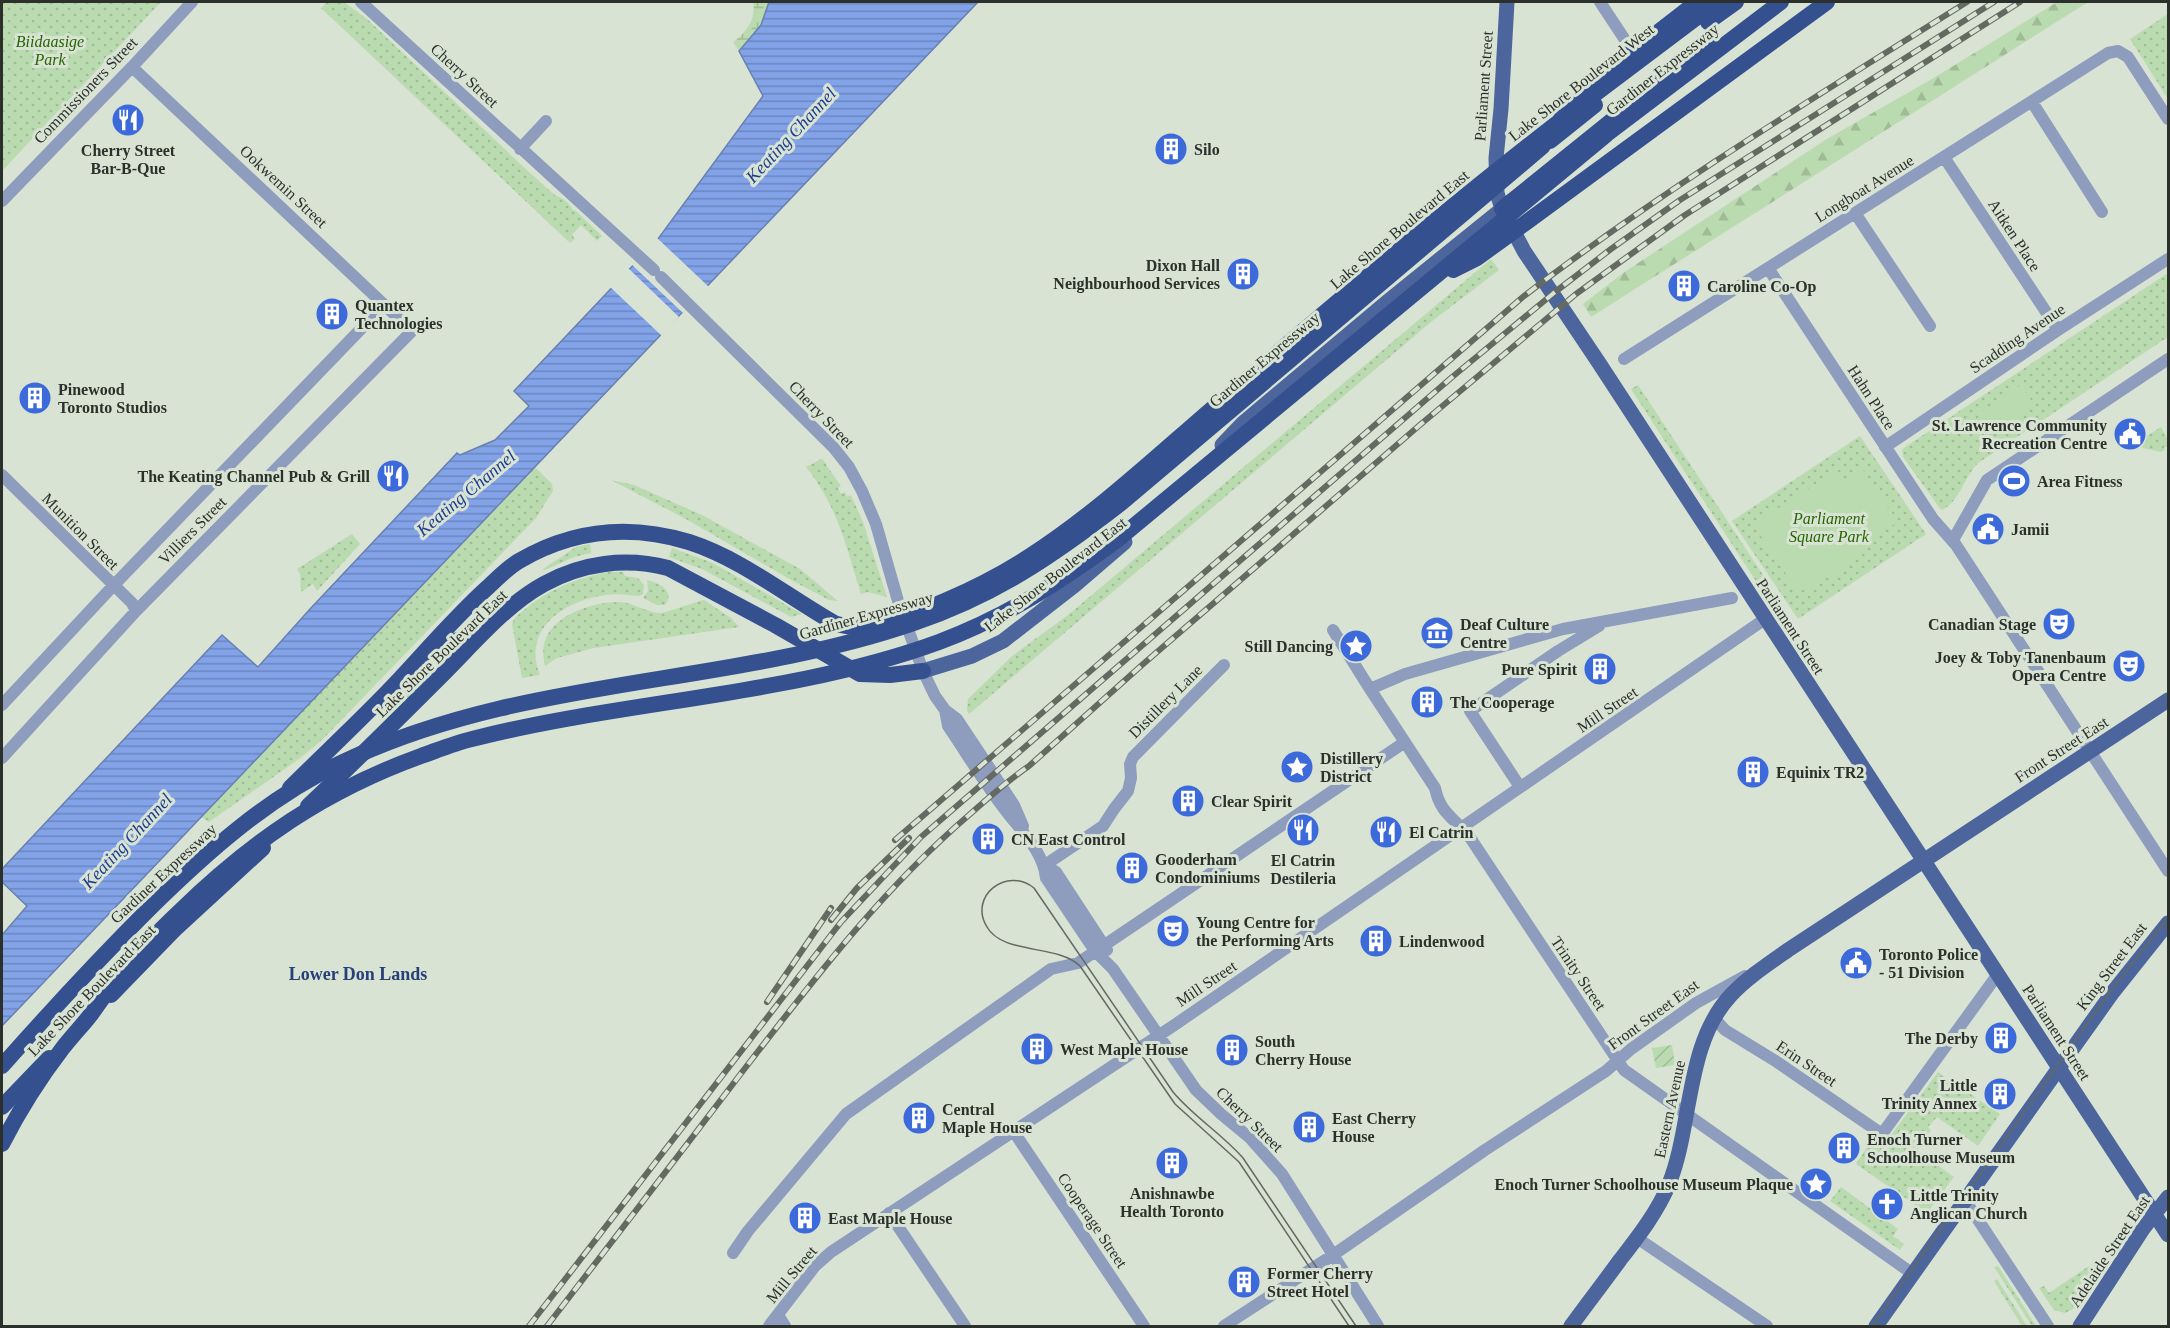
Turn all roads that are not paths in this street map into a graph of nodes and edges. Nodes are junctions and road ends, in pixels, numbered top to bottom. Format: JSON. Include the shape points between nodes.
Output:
{"nodes":[{"id":1,"x":192,"y":2,"type":"edge"},
{"id":2,"x":361,"y":2,"type":"edge"},
{"id":3,"x":1506,"y":2,"type":"edge"},
{"id":4,"x":1600,"y":2,"type":"edge"},
{"id":5,"x":1697,"y":2,"type":"edge"},
{"id":6,"x":1717,"y":2,"type":"edge"},
{"id":7,"x":1736,"y":2,"type":"edge"},
{"id":8,"x":1781,"y":2,"type":"edge"},
{"id":9,"x":1788,"y":2,"type":"edge"},
{"id":10,"x":1827,"y":2,"type":"edge"},
{"id":11,"x":1766,"y":9,"type":"edge"},
{"id":12,"x":1638,"y":60,"type":"junction"},
{"id":13,"x":132,"y":67,"type":"junction"},
{"id":14,"x":2032,"y":102,"type":"junction"},
{"id":15,"x":2169,"y":119,"type":"edge"},
{"id":16,"x":546,"y":122,"type":"dead end"},
{"id":17,"x":1542,"y":147,"type":"junction"},
{"id":18,"x":520,"y":149,"type":"junction"},
{"id":19,"x":1944,"y":157,"type":"junction"},
{"id":20,"x":1496,"y":171,"type":"junction"},
{"id":21,"x":2,"y":201,"type":"edge"},
{"id":22,"x":1502,"y":209,"type":"junction"},
{"id":23,"x":2102,"y":212,"type":"dead end"},
{"id":24,"x":1855,"y":213,"type":"junction"},
{"id":25,"x":2169,"y":259,"type":"edge"},
{"id":26,"x":1768,"y":268,"type":"junction"},
{"id":27,"x":1423,"y":286,"type":"junction"},
{"id":28,"x":384,"y":305,"type":"junction"},
{"id":29,"x":1930,"y":326,"type":"dead end"},
{"id":30,"x":2058,"y":330,"type":"junction"},
{"id":31,"x":411,"y":331,"type":"joint"},
{"id":32,"x":1624,"y":359,"type":"dead end"},
{"id":33,"x":2169,"y":359,"type":"edge"},
{"id":34,"x":1885,"y":447,"type":"junction"},
{"id":35,"x":2,"y":476,"type":"edge"},
{"id":36,"x":1953,"y":540,"type":"junction"},
{"id":37,"x":113,"y":586,"type":"junction"},
{"id":38,"x":1732,"y":598,"type":"dead end"},
{"id":39,"x":136,"y":610,"type":"junction"},
{"id":40,"x":902,"y":616,"type":"junction"},
{"id":41,"x":1765,"y":620,"type":"junction"},
{"id":42,"x":1605,"y":622,"type":"junction"},
{"id":43,"x":490,"y":628,"type":"junction"},
{"id":44,"x":1333,"y":630,"type":"dead end"},
{"id":45,"x":423,"y":654,"type":"junction"},
{"id":46,"x":1224,"y":665,"type":"dead end"},
{"id":47,"x":923,"y":671,"type":"junction"},
{"id":48,"x":1370,"y":689,"type":"junction"},
{"id":49,"x":2169,"y":700,"type":"edge"},
{"id":50,"x":2,"y":705,"type":"edge"},
{"id":51,"x":1405,"y":742,"type":"junction"},
{"id":52,"x":2090,"y":752,"type":"junction"},
{"id":53,"x":2,"y":758,"type":"edge"},
{"id":54,"x":1520,"y":787,"type":"junction"},
{"id":55,"x":1462,"y":827,"type":"junction"},
{"id":56,"x":1923,"y":860,"type":"junction"},
{"id":57,"x":1045,"y":865,"type":"junction"},
{"id":58,"x":2169,"y":871,"type":"edge"},
{"id":59,"x":2169,"y":923,"type":"edge"},
{"id":60,"x":1100,"y":948,"type":"junction"},
{"id":61,"x":1767,"y":964,"type":"junction"},
{"id":62,"x":1998,"y":974,"type":"junction"},
{"id":63,"x":1714,"y":1018,"type":"junction"},
{"id":64,"x":1158,"y":1035,"type":"junction"},
{"id":65,"x":2,"y":1060,"type":"edge"},
{"id":66,"x":1618,"y":1062,"type":"junction"},
{"id":67,"x":2,"y":1066,"type":"edge"},
{"id":68,"x":2059,"y":1067,"type":"junction"},
{"id":69,"x":2,"y":1107,"type":"edge"},
{"id":70,"x":1687,"y":1116,"type":"junction"},
{"id":71,"x":1014,"y":1132,"type":"junction"},
{"id":72,"x":2,"y":1144,"type":"edge"},
{"id":73,"x":2169,"y":1197,"type":"edge"},
{"id":74,"x":1965,"y":1200,"type":"junction"},
{"id":75,"x":889,"y":1213,"type":"junction"},
{"id":76,"x":2155,"y":1214,"type":"junction"},
{"id":77,"x":2169,"y":1234,"type":"edge"},
{"id":78,"x":1637,"y":1238,"type":"junction"},
{"id":79,"x":734,"y":1253,"type":"dead end"},
{"id":80,"x":1333,"y":1256,"type":"junction"},
{"id":81,"x":1913,"y":1274,"type":"junction"},
{"id":82,"x":778,"y":1315,"type":"junction"},
{"id":83,"x":769,"y":1326,"type":"edge"},
{"id":84,"x":785,"y":1326,"type":"edge"},
{"id":85,"x":965,"y":1326,"type":"edge"},
{"id":86,"x":1144,"y":1326,"type":"edge"},
{"id":87,"x":1224,"y":1326,"type":"edge"},
{"id":88,"x":1378,"y":1326,"type":"edge"},
{"id":89,"x":1571,"y":1326,"type":"edge"},
{"id":90,"x":1767,"y":1326,"type":"edge"},
{"id":91,"x":1876,"y":1326,"type":"edge"},
{"id":92,"x":2048,"y":1326,"type":"edge"},
{"id":93,"x":2080,"y":1326,"type":"edge"}],
"edges":[{"from":1,"to":13,"type":"street","name":"Commissioners Street"},
{"from":2,"to":18,"type":"street","name":"Cherry Street"},
{"from":3,"to":20,"type":"main road","name":"Parliament Street"},
{"from":4,"to":12,"type":"street"},
{"from":5,"to":17,"type":"highway","bridge":true,"via":[[1604,74],[1569,107]]},
{"from":6,"to":12,"type":"highway","name":"Lake Shore Boulevard West"},
{"from":7,"to":17,"type":"highway","name":"Gardiner Expressway"},
{"from":8,"to":27,"type":"highway","name":"Gardiner Expressway","bridge":true,"via":[[1607,134]]},
{"from":9,"to":11,"type":"highway"},
{"from":10,"to":27,"type":"highway","bridge":true,"via":[[1477,258]]},
{"from":11,"to":22,"type":"highway","via":[[1682,64]]},
{"from":12,"to":20,"type":"highway","name":"Lake Shore Boulevard West"},
{"from":13,"to":21,"type":"street","name":"Commissioners Street"},
{"from":13,"to":28,"type":"street","name":"Ookwemin Street"},
{"from":14,"to":15,"type":"street","name":"Longboat Avenue","via":[[2114,51],[2128,57]]},
{"from":14,"to":19,"type":"street","name":"Longboat Avenue"},
{"from":14,"to":23,"type":"street"},
{"from":16,"to":18,"type":"street"},
{"from":17,"to":67,"type":"highway","name":"Gardiner Expressway","bridge":true,"via":[[1120,504],[1030,570],[950,609],[868,637],[774,659],[472,715],[393,740],[341,762],[297,787],[198,861]]},
{"from":18,"to":40,"type":"street","name":"Cherry Street","via":[[696,310],[834,448],[849,467],[876,524]]},
{"from":19,"to":24,"type":"street","name":"Longboat Avenue"},
{"from":19,"to":30,"type":"street","name":"Aitken Place"},
{"from":20,"to":22,"type":"main road","name":"Parliament Street"},
{"from":20,"to":40,"type":"highway","name":"Lake Shore Boulevard East","via":[[1101,505],[1029,557],[972,588]]},
{"from":22,"to":41,"type":"main road","name":"Parliament Street","via":[[1550,292]]},
{"from":22,"to":47,"type":"main road","name":"Lake Shore Boulevard East","via":[[1243,423],[1158,514],[1076,585],[988,649]]},
{"from":24,"to":26,"type":"street","name":"Longboat Avenue"},
{"from":24,"to":29,"type":"street"},
{"from":25,"to":30,"type":"street","name":"Scadding Avenue"},
{"from":26,"to":32,"type":"street","name":"Longboat Avenue"},
{"from":26,"to":34,"type":"street","name":"Hahn Place"},
{"from":27,"to":72,"type":"highway","name":"Gardiner Expressway","bridge":true,"via":[[1117,540],[1020,605],[940,641],[878,660],[750,688],[531,725],[466,740],[403,763],[323,800],[230,865],[124,969],[61,1051]]},
{"from":28,"to":31,"type":"street","name":"Ookwemin Street"},
{"from":28,"to":37,"type":"street","name":"Villiers Street"},
{"from":30,"to":34,"type":"street","name":"Scadding Avenue"},
{"from":31,"to":39,"type":"street","name":"Villiers Street"},
{"from":33,"to":36,"type":"street","via":[[1987,480]]},
{"from":34,"to":36,"type":"street","name":"Hahn Place","via":[[1933,519]]},
{"from":35,"to":37,"type":"street","name":"Munition Street"},
{"from":36,"to":52,"type":"street","name":"Hahn Place"},
{"from":37,"to":39,"type":"street","name":"Munition Street"},
{"from":37,"to":50,"type":"street","name":"Villiers Street"},
{"from":38,"to":42,"type":"street"},
{"from":39,"to":53,"type":"street","name":"Villiers Street"},
{"from":40,"to":45,"type":"highway","name":"Lake Shore Boulevard East","via":[[851,627],[836,624],[742,567],[692,543],[652,533],[596,532],[561,542],[518,562],[466,608]]},
{"from":40,"to":47,"type":"street","name":"Cherry Street"},
{"from":41,"to":54,"type":"street","name":"Mill Street"},
{"from":41,"to":56,"type":"main road","name":"Parliament Street"},
{"from":42,"to":48,"type":"street","via":[[1563,629],[1405,674]]},
{"from":42,"to":54,"type":"street","via":[[1470,711]]},
{"from":43,"to":45,"type":"highway"},
{"from":43,"to":47,"type":"highway","name":"Lake Shore Boulevard East","via":[[525,597],[561,576],[615,562],[650,563],[668,568],[762,617],[860,674]]},
{"from":43,"to":69,"type":"highway","name":"Lake Shore Boulevard East","via":[[371,746],[176,928]]},
{"from":44,"to":48,"type":"street","name":"Trinity Street"},
{"from":45,"to":65,"type":"highway","name":"Lake Shore Boulevard East","via":[[285,793],[225,836]]},
{"from":46,"to":57,"type":"street","name":"Distillery Lane","via":[[1133,757],[1128,791],[1103,826]]},
{"from":47,"to":57,"type":"street","name":"Cherry Street","via":[[945,710],[957,719],[1014,805]]},
{"from":48,"to":51,"type":"street","name":"Trinity Street"},
{"from":49,"to":52,"type":"main road","name":"Front Street East"},
{"from":51,"to":55,"type":"street","name":"Trinity Street","via":[[1450,819]]},
{"from":51,"to":60,"type":"street"},
{"from":52,"to":56,"type":"main road","name":"Front Street East"},
{"from":52,"to":58,"type":"street","name":"Hahn Place"},
{"from":54,"to":55,"type":"street","name":"Mill Street"},
{"from":55,"to":64,"type":"street","name":"Mill Street"},
{"from":55,"to":66,"type":"street","name":"Trinity Street"},
{"from":56,"to":61,"type":"main road","name":"Front Street East"},
{"from":56,"to":62,"type":"main road","name":"Parliament Street"},
{"from":57,"to":60,"type":"street","name":"Cherry Street","via":[[1056,872]]},
{"from":59,"to":68,"type":"main road","name":"King Street East"},
{"from":60,"to":64,"type":"street","name":"Cherry Street"},
{"from":60,"to":79,"type":"street","via":[[1078,963],[1051,969],[846,1114]]},
{"from":61,"to":63,"type":"main road","name":"Eastern Avenue","via":[[1730,996]]},
{"from":61,"to":66,"type":"street","name":"Front Street East","via":[[1696,1003]]},
{"from":62,"to":63,"type":"street","name":"Erin Street","via":[[1882,1134],[1725,1030]]},
{"from":62,"to":68,"type":"main road","name":"Parliament Street"},
{"from":63,"to":70,"type":"main road","name":"Eastern Avenue","via":[[1699,1056]]},
{"from":64,"to":71,"type":"street","name":"Mill Street"},
{"from":64,"to":80,"type":"street","name":"Cherry Street","via":[[1197,1090],[1250,1138],[1282,1174]]},
{"from":66,"to":70,"type":"street","name":"Trinity Street","via":[[1629,1075]]},
{"from":66,"to":80,"type":"street","name":"Front Street East"},
{"from":68,"to":74,"type":"main road","name":"King Street East"},
{"from":68,"to":76,"type":"main road","name":"Parliament Street"},
{"from":70,"to":78,"type":"main road","name":"Eastern Avenue","via":[[1669,1183]]},
{"from":70,"to":81,"type":"street","name":"Trinity Street"},
{"from":71,"to":75,"type":"street","name":"Mill Street"},
{"from":71,"to":86,"type":"street","name":"Cooperage Street"},
{"from":73,"to":76,"type":"main road","name":"Adelaide Street East"},
{"from":74,"to":81,"type":"main road","name":"King Street East"},
{"from":74,"to":92,"type":"street"},
{"from":75,"to":82,"type":"street","name":"Mill Street","via":[[824,1258]]},
{"from":75,"to":85,"type":"street"},
{"from":76,"to":77,"type":"main road","name":"Parliament Street"},
{"from":76,"to":93,"type":"main road","name":"Adelaide Street East"},
{"from":78,"to":89,"type":"main road","name":"Eastern Avenue"},
{"from":78,"to":90,"type":"street"},
{"from":80,"to":87,"type":"street","name":"Front Street East"},
{"from":80,"to":88,"type":"street","name":"Cherry Street"},
{"from":81,"to":91,"type":"main road","name":"King Street East"},
{"from":82,"to":83,"type":"street","name":"Mill Street"},
{"from":82,"to":84,"type":"street"}]}
